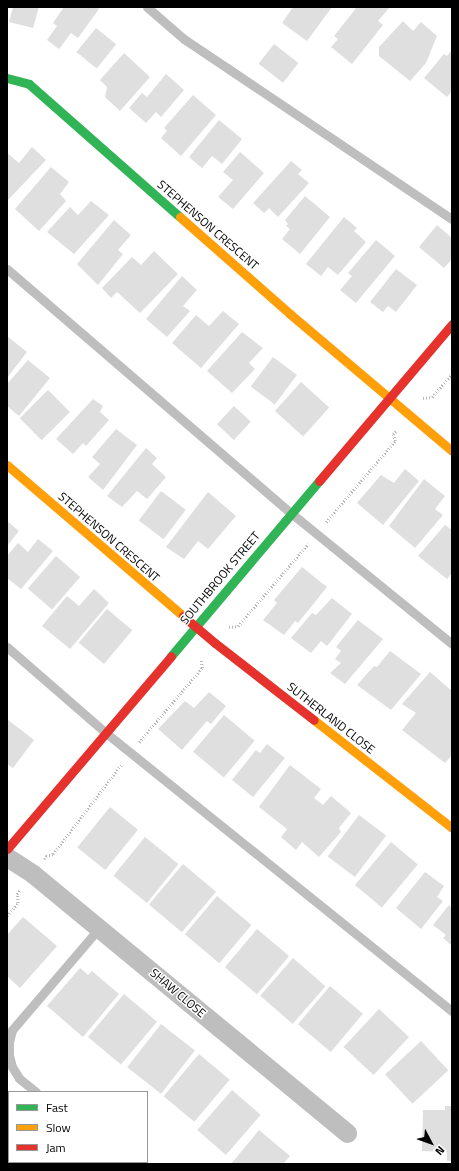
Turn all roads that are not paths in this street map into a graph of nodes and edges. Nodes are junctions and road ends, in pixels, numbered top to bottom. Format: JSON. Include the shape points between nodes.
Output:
{"nodes":[{"id":1,"x":147,"y":7,"type":"edge"},
{"id":2,"x":7,"y":78,"type":"edge"},
{"id":3,"x":452,"y":219,"type":"edge"},
{"id":4,"x":7,"y":269,"type":"edge"},
{"id":5,"x":452,"y":324,"type":"edge"},
{"id":6,"x":389,"y":399,"type":"junction"},
{"id":7,"x":452,"y":451,"type":"edge"},
{"id":8,"x":7,"y":465,"type":"edge"},
{"id":9,"x":291,"y":513,"type":"junction"},
{"id":10,"x":195,"y":626,"type":"junction"},
{"id":11,"x":452,"y":644,"type":"edge"},
{"id":12,"x":7,"y":647,"type":"edge"},
{"id":13,"x":106,"y":733,"type":"junction"},
{"id":14,"x":452,"y":828,"type":"edge"},
{"id":15,"x":7,"y":848,"type":"edge"},
{"id":16,"x":7,"y":857,"type":"edge"},
{"id":17,"x":99,"y":928,"type":"junction"},
{"id":18,"x":452,"y":1012,"type":"edge"},
{"id":19,"x":35,"y":1091,"type":"edge"},
{"id":20,"x":347,"y":1133,"type":"dead end"}],
"edges":[{"from":1,"to":3,"type":"lane","via":[[184,39]]},
{"from":2,"to":6,"type":"street","name":"STEPHENSON CRESCENT","via":[[29,84]]},
{"from":4,"to":9,"type":"lane"},
{"from":5,"to":6,"type":"street","name":"SOUTHBROOK STREET"},
{"from":6,"to":7,"type":"street","name":"STEPHENSON CRESCENT"},
{"from":6,"to":9,"type":"street","name":"SOUTHBROOK STREET"},
{"from":8,"to":10,"type":"street","name":"STEPHENSON CRESCENT"},
{"from":9,"to":10,"type":"street","name":"SOUTHBROOK STREET"},
{"from":9,"to":11,"type":"lane"},
{"from":10,"to":13,"type":"street","name":"SOUTHBROOK STREET"},
{"from":10,"to":14,"type":"street","name":"SUTHERLAND CLOSE"},
{"from":12,"to":13,"type":"lane"},
{"from":13,"to":15,"type":"street","name":"SOUTHBROOK STREET"},
{"from":13,"to":18,"type":"lane"},
{"from":16,"to":17,"type":"street","name":"SHAW CLOSE","via":[[33,874]]},
{"from":17,"to":19,"type":"lane","via":[[12,1030],[9,1042],[12,1067],[19,1078]]},
{"from":17,"to":20,"type":"street","name":"SHAW CLOSE"}]}
